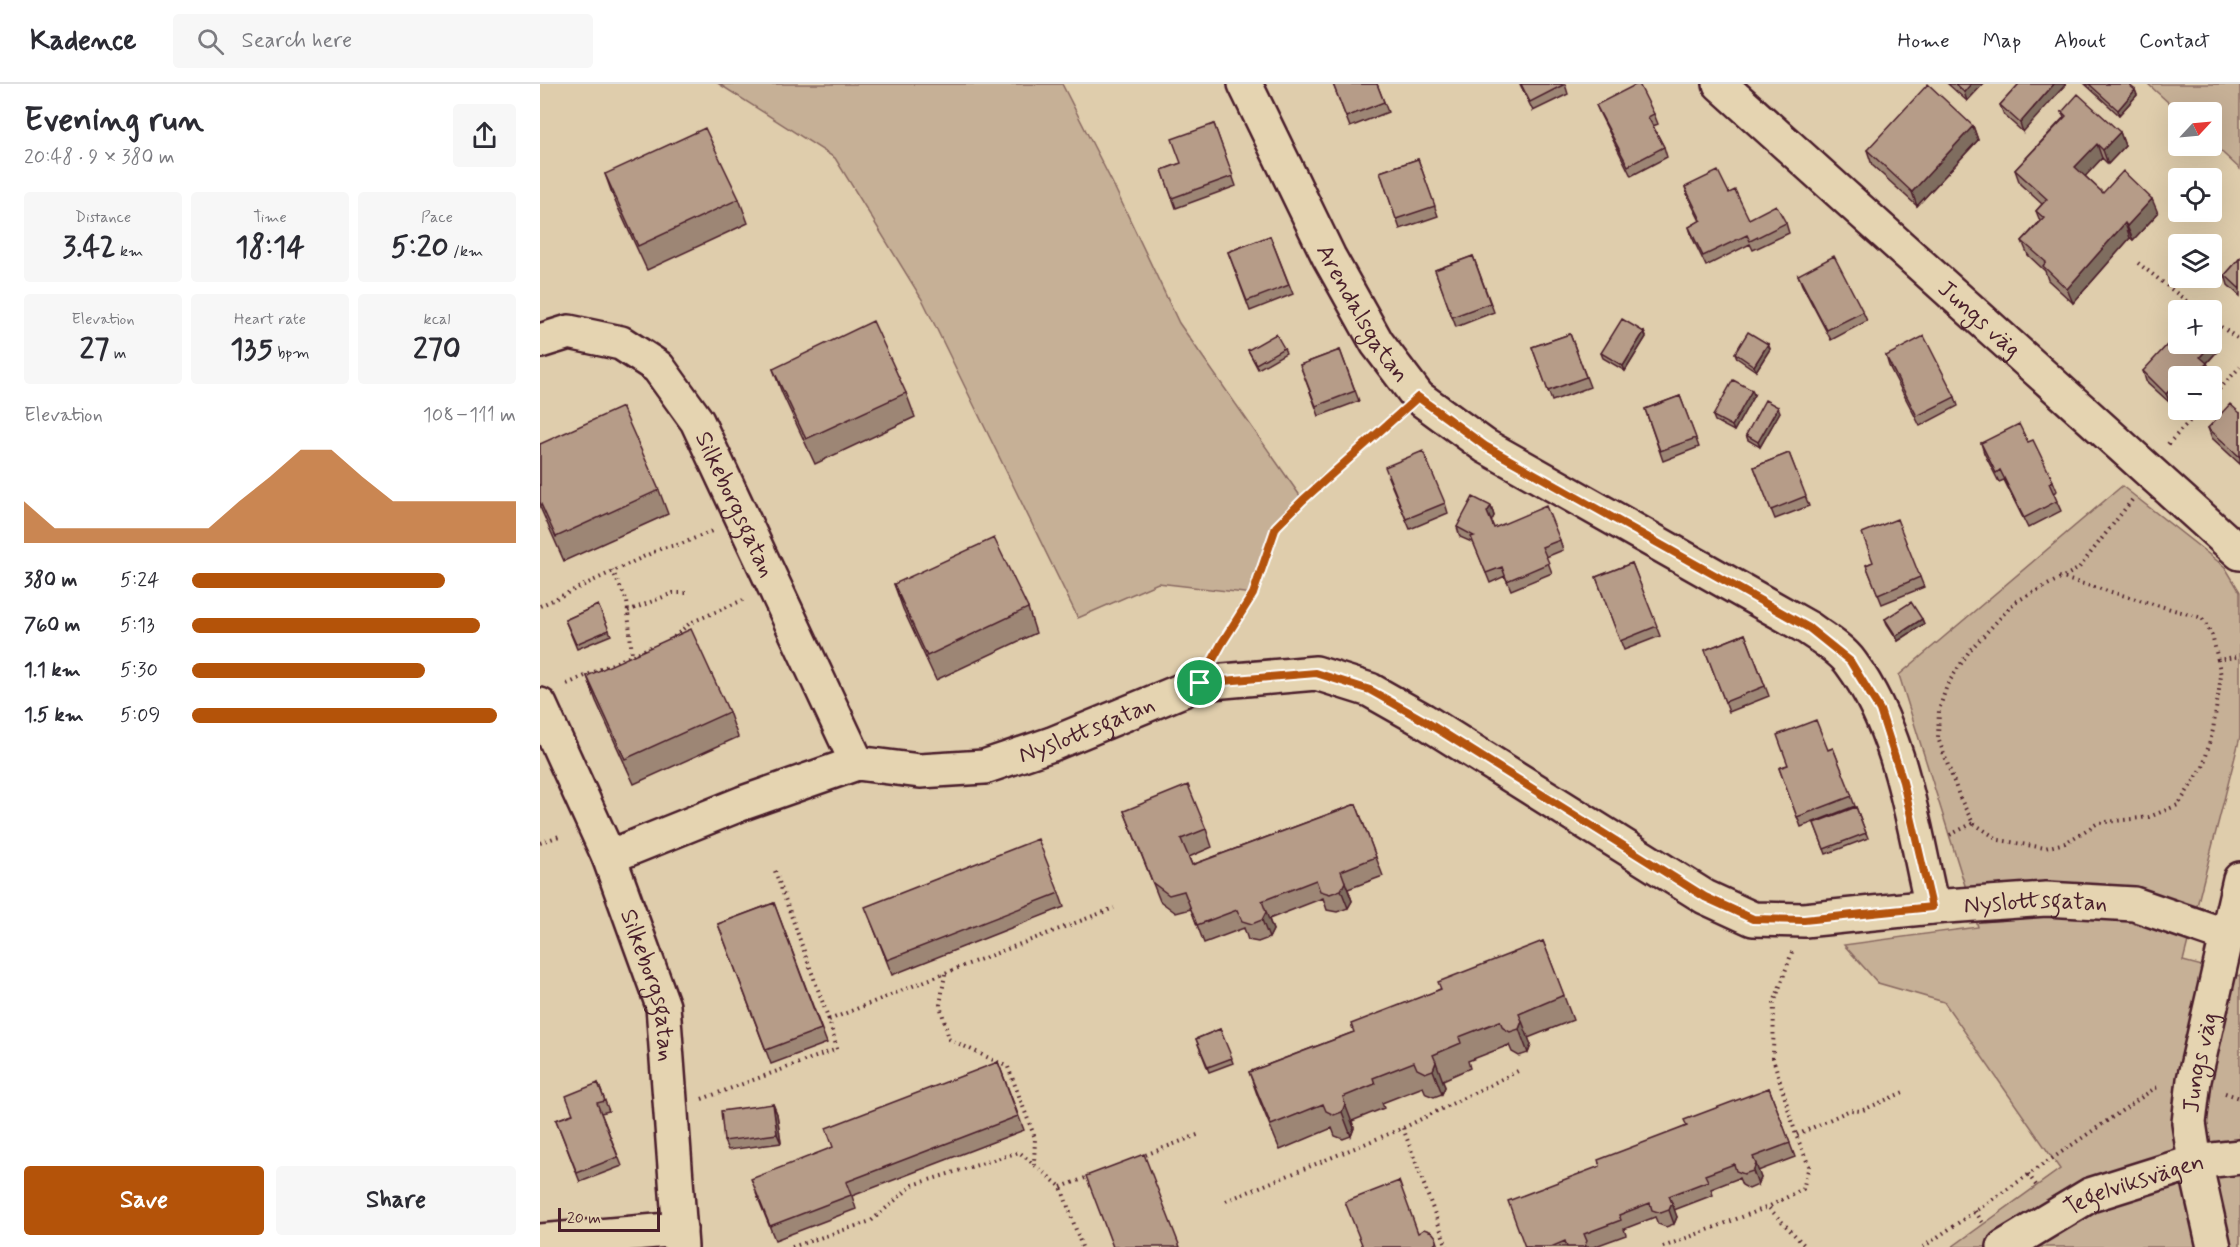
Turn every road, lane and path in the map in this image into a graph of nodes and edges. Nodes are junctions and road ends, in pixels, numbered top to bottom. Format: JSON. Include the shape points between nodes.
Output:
{"nodes":[{"id":1,"x":1245,"y":84,"type":"edge"},
{"id":2,"x":1720,"y":84,"type":"edge"},
{"id":3,"x":2138,"y":263,"type":"dead end"},
{"id":4,"x":2185,"y":300,"type":"edge"},
{"id":5,"x":2222,"y":328,"type":"edge"},
{"id":6,"x":2240,"y":340,"type":"edge"},
{"id":7,"x":540,"y":341,"type":"edge"},
{"id":8,"x":2240,"y":367,"type":"edge"},
{"id":9,"x":2222,"y":386,"type":"edge"},
{"id":10,"x":1418,"y":397,"type":"junction"},
{"id":11,"x":2192,"y":420,"type":"edge"},
{"id":12,"x":2149,"y":471,"type":"junction"},
{"id":13,"x":742,"y":517,"type":"junction"},
{"id":14,"x":2240,"y":553,"type":"edge"},
{"id":15,"x":612,"y":570,"type":"junction"},
{"id":16,"x":2059,"y":577,"type":"junction"},
{"id":17,"x":774,"y":586,"type":"junction"},
{"id":18,"x":686,"y":593,"type":"dead end"},
{"id":19,"x":540,"y":606,"type":"edge"},
{"id":20,"x":628,"y":611,"type":"junction"},
{"id":21,"x":668,"y":639,"type":"edge"},
{"id":22,"x":659,"y":643,"type":"edge"},
{"id":23,"x":632,"y":655,"type":"junction"},
{"id":24,"x":2240,"y":656,"type":"edge"},
{"id":25,"x":2218,"y":660,"type":"junction"},
{"id":26,"x":1200,"y":683,"type":"junction"},
{"id":27,"x":550,"y":696,"type":"edge"},
{"id":28,"x":857,"y":764,"type":"junction"},
{"id":29,"x":609,"y":856,"type":"junction"},
{"id":30,"x":775,"y":871,"type":"dead end"},
{"id":31,"x":2240,"y":879,"type":"edge"},
{"id":32,"x":1932,"y":907,"type":"junction"},
{"id":33,"x":1114,"y":908,"type":"dead end"},
{"id":34,"x":1804,"y":920,"type":"junction"},
{"id":35,"x":2227,"y":936,"type":"junction"},
{"id":36,"x":945,"y":973,"type":"junction"},
{"id":37,"x":829,"y":1020,"type":"junction"},
{"id":38,"x":1518,"y":1071,"type":"edge"},
{"id":39,"x":2194,"y":1080,"type":"junction"},
{"id":40,"x":1906,"y":1091,"type":"dead end"},
{"id":41,"x":2240,"y":1098,"type":"edge"},
{"id":42,"x":671,"y":1110,"type":"junction"},
{"id":43,"x":1403,"y":1128,"type":"junction"},
{"id":44,"x":1200,"y":1134,"type":"dead end"},
{"id":45,"x":1796,"y":1136,"type":"junction"},
{"id":46,"x":2240,"y":1157,"type":"edge"},
{"id":47,"x":1136,"y":1159,"type":"edge"},
{"id":48,"x":2195,"y":1162,"type":"junction"},
{"id":49,"x":1034,"y":1165,"type":"junction"},
{"id":50,"x":1093,"y":1175,"type":"edge"},
{"id":51,"x":1061,"y":1187,"type":"junction"},
{"id":52,"x":1226,"y":1201,"type":"dead end"},
{"id":53,"x":1768,"y":1208,"type":"junction"},
{"id":54,"x":680,"y":1238,"type":"edge"},
{"id":55,"x":540,"y":1241,"type":"edge"},
{"id":56,"x":792,"y":1247,"type":"edge"},
{"id":57,"x":1082,"y":1247,"type":"edge"},
{"id":58,"x":1447,"y":1247,"type":"edge"},
{"id":59,"x":1664,"y":1247,"type":"edge"},
{"id":60,"x":1806,"y":1247,"type":"edge"},
{"id":61,"x":1923,"y":1247,"type":"edge"},
{"id":62,"x":2004,"y":1247,"type":"edge"},
{"id":63,"x":2214,"y":1247,"type":"edge"}],
"edges":[{"from":1,"to":10,"type":"street","name":"Arendalsgatan","via":[[1329,257],[1377,343]]},
{"from":2,"to":12,"type":"street","name":"Jungs väg"},
{"from":3,"to":4,"type":"path"},
{"from":5,"to":6,"type":"path"},
{"from":7,"to":13,"type":"street","name":"Silkeborgsgatan","via":[[569,332],[621,343],[658,367],[697,421]]},
{"from":8,"to":9,"type":"path"},
{"from":10,"to":26,"type":"path","via":[[1276,527],[1253,594]]},
{"from":10,"to":32,"type":"street","name":"Arendalsgatan","via":[[1485,446],[1809,628],[1850,661],[1880,710],[1903,782]]},
{"from":11,"to":12,"type":"path"},
{"from":12,"to":14,"type":"street","name":"Jungs väg"},
{"from":12,"to":16,"type":"path","via":[[2078,569]]},
{"from":13,"to":15,"type":"path"},
{"from":13,"to":17,"type":"street","name":"Silkeborgsgatan"},
{"from":15,"to":19,"type":"path"},
{"from":15,"to":20,"type":"path"},
{"from":16,"to":25,"type":"path","via":[[2202,618],[2212,635]]},
{"from":16,"to":25,"type":"path","via":[[2015,602],[1970,650],[1947,686],[1939,710],[1938,738],[1960,798],[1973,823],[1999,840],[2045,848],[2065,843],[2098,823],[2149,816],[2178,805],[2203,767],[2221,676]]},
{"from":17,"to":21,"type":"path","via":[[690,623]]},
{"from":17,"to":28,"type":"street","name":"Silkeborgsgatan"},
{"from":18,"to":20,"type":"path","via":[[673,593]]},
{"from":20,"to":23,"type":"path"},
{"from":22,"to":23,"type":"path"},
{"from":23,"to":27,"type":"path"},
{"from":24,"to":25,"type":"path"},
{"from":26,"to":28,"type":"street","name":"Nyslottsgatan","via":[[1052,744],[984,767],[920,771]]},
{"from":26,"to":34,"type":"street","name":"Nyslottsgatan","via":[[1316,673],[1370,690],[1705,897],[1753,919]]},
{"from":27,"to":29,"type":"street","name":"Silkeborgsgatan"},
{"from":28,"to":29,"type":"street","name":"Nyslottsgatan","via":[[743,803]]},
{"from":29,"to":42,"type":"street","name":"Silkeborgsgatan","via":[[663,1006]]},
{"from":30,"to":37,"type":"path"},
{"from":31,"to":35,"type":"street","name":"Jungs väg"},
{"from":32,"to":34,"type":"street","name":"Nyslottsgatan"},
{"from":32,"to":35,"type":"street","name":"Nyslottsgatan","via":[[2046,899],[2134,904]]},
{"from":33,"to":36,"type":"path"},
{"from":34,"to":45,"type":"path","via":[[1774,1003],[1773,1058]]},
{"from":35,"to":39,"type":"street","name":"Jungs väg"},
{"from":36,"to":37,"type":"path"},
{"from":36,"to":49,"type":"path","via":[[940,1005],[949,1039],[1008,1067],[1035,1138]]},
{"from":37,"to":42,"type":"path","via":[[837,1049]]},
{"from":38,"to":43,"type":"path"},
{"from":39,"to":41,"type":"path"},
{"from":39,"to":48,"type":"street","name":"Jungs väg","via":[[2189,1123]]},
{"from":39,"to":61,"type":"path","via":[[2155,1088]]},
{"from":40,"to":45,"type":"path","via":[[1861,1111],[1850,1110]]},
{"from":42,"to":54,"type":"street","name":"Silkeborgsgatan"},
{"from":43,"to":52,"type":"path"},
{"from":43,"to":58,"type":"path"},
{"from":44,"to":47,"type":"path"},
{"from":45,"to":53,"type":"path","via":[[1809,1166],[1803,1189]]},
{"from":46,"to":48,"type":"street","name":"Tegelviksvägen"},
{"from":48,"to":62,"type":"street","name":"Tegelviksvägen","via":[[2090,1195]]},
{"from":48,"to":63,"type":"street","name":"Jungs väg"},
{"from":49,"to":51,"type":"path"},
{"from":49,"to":56,"type":"path","via":[[1019,1152],[913,1185],[871,1221]]},
{"from":50,"to":51,"type":"path"},
{"from":51,"to":57,"type":"path"},
{"from":53,"to":59,"type":"path"},
{"from":53,"to":60,"type":"path"},
{"from":54,"to":55,"type":"street"}]}
